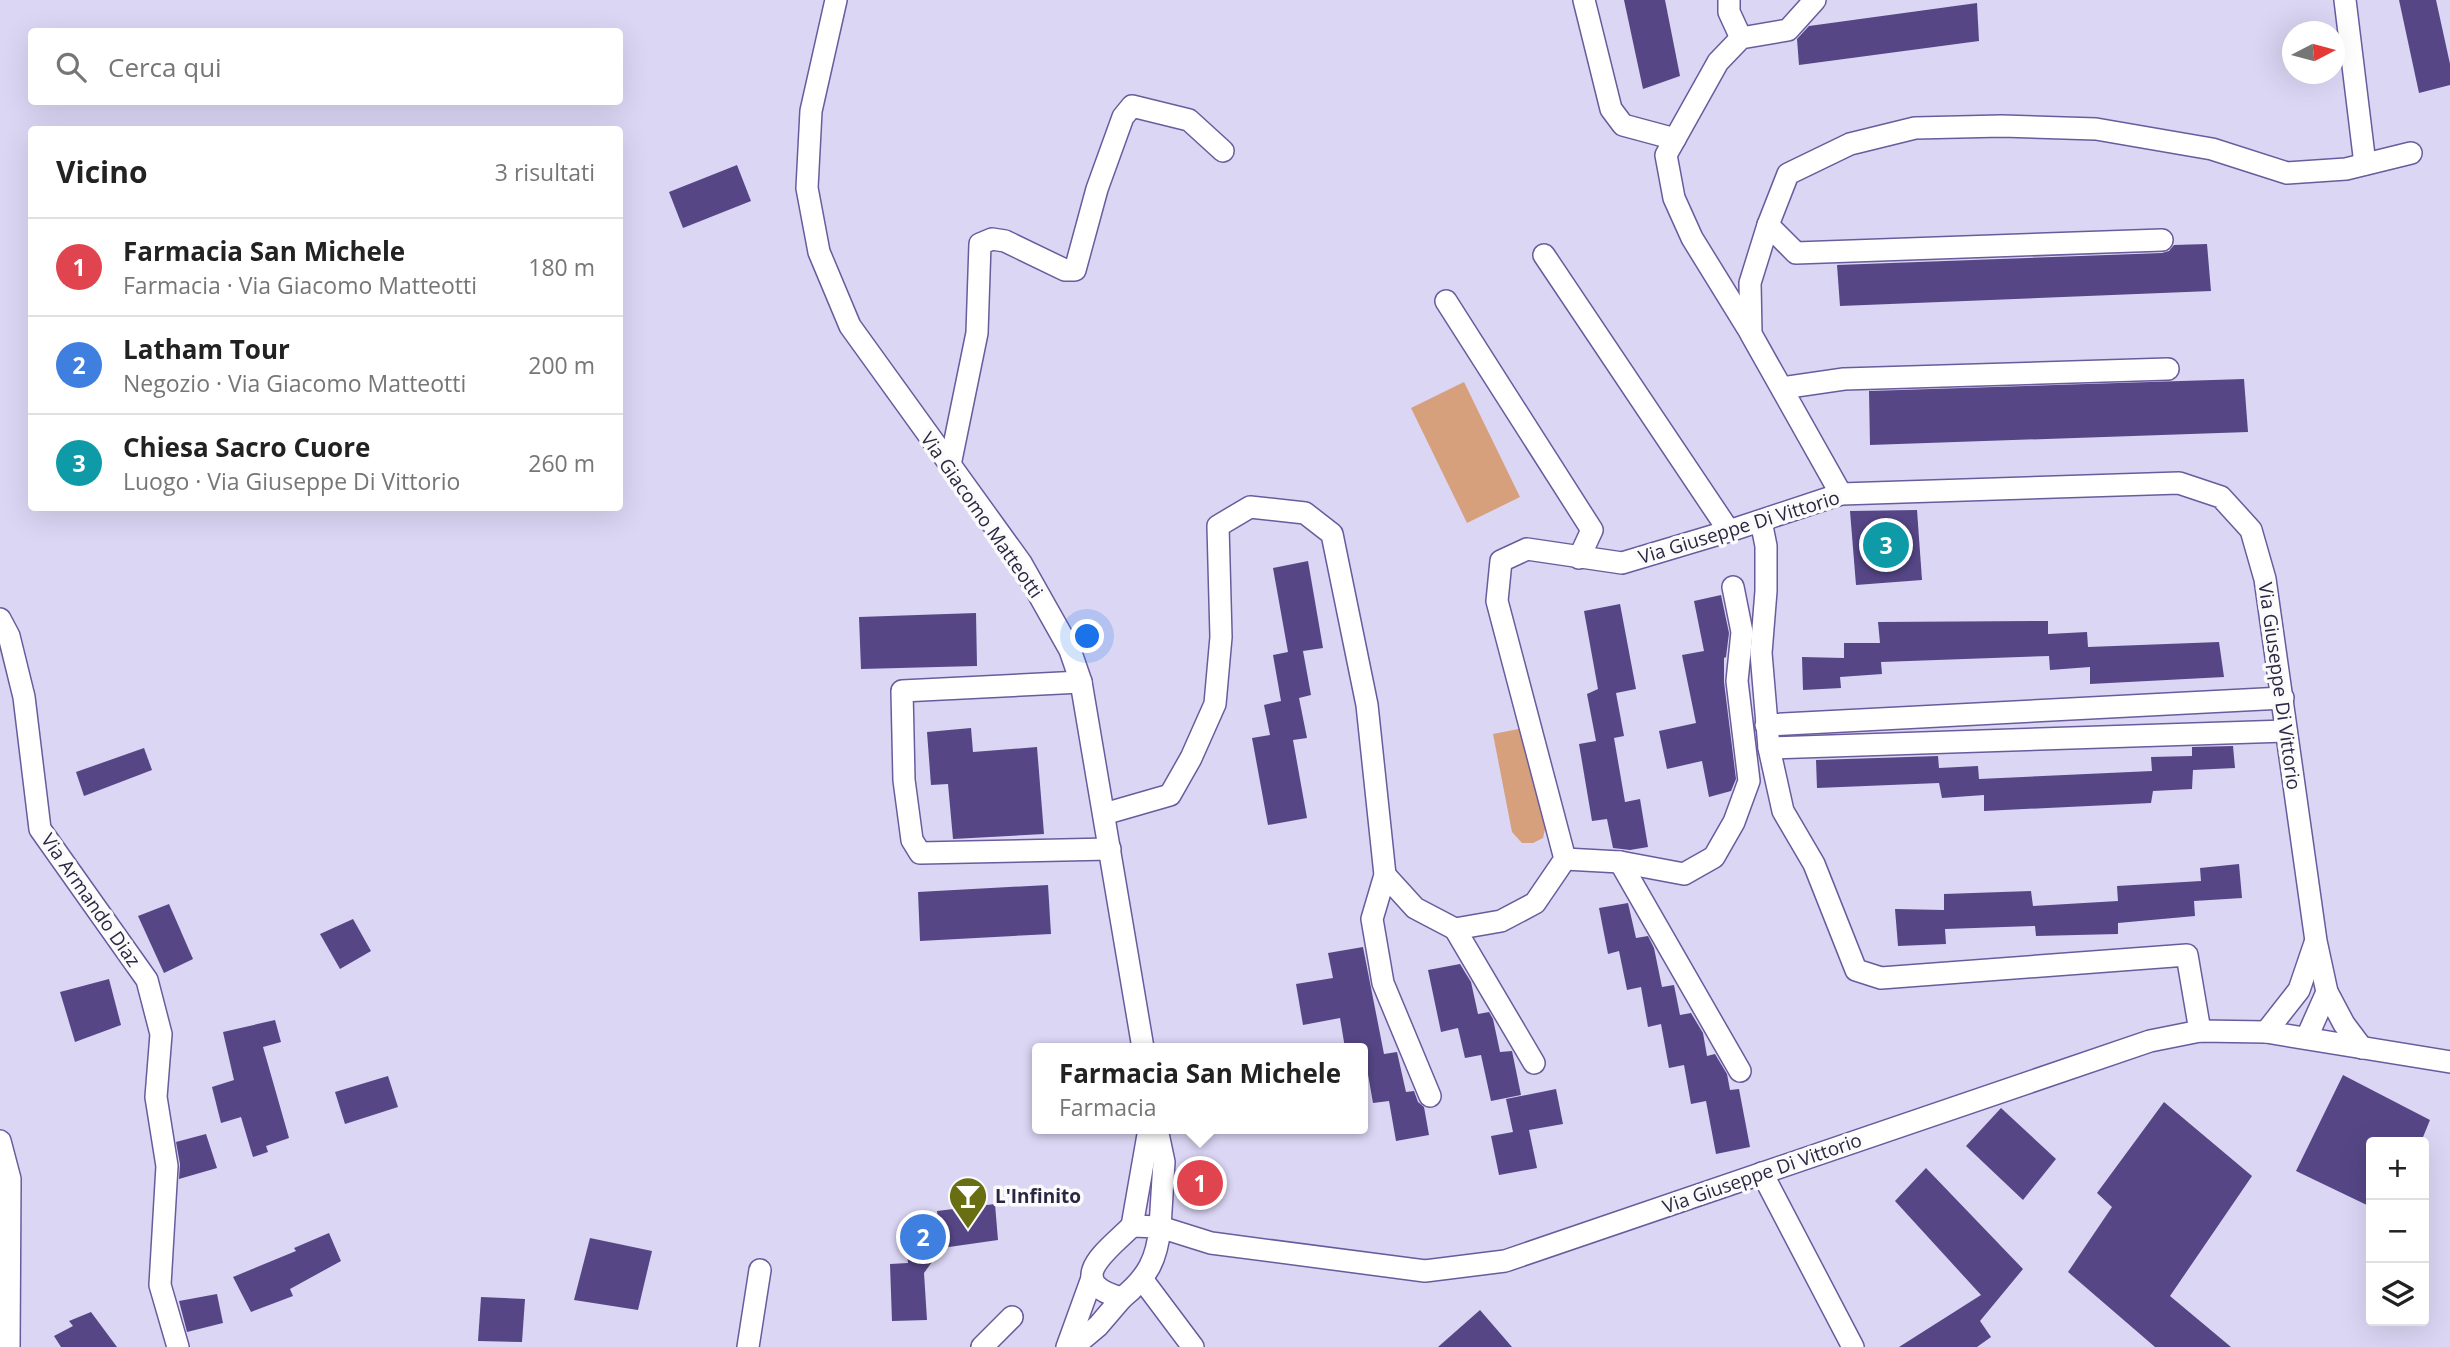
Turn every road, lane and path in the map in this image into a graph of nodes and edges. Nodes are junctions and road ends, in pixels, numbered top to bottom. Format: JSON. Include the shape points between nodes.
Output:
{"nodes":[{"id":1,"x":836,"y":0,"type":"edge"},
{"id":2,"x":1584,"y":0,"type":"edge"},
{"id":3,"x":1729,"y":0,"type":"edge"},
{"id":4,"x":1815,"y":0,"type":"edge"},
{"id":5,"x":2345,"y":0,"type":"edge"},
{"id":6,"x":1741,"y":38,"type":"junction"},
{"id":7,"x":1675,"y":139,"type":"junction"},
{"id":8,"x":1223,"y":151,"type":"dead end"},
{"id":9,"x":2411,"y":153,"type":"dead end"},
{"id":10,"x":2365,"y":164,"type":"junction"},
{"id":11,"x":1768,"y":225,"type":"junction"},
{"id":12,"x":2162,"y":240,"type":"dead end"},
{"id":13,"x":1544,"y":255,"type":"dead end"},
{"id":14,"x":1446,"y":300,"type":"dead end"},
{"id":15,"x":1751,"y":334,"type":"junction"},
{"id":16,"x":2168,"y":369,"type":"dead end"},
{"id":17,"x":1782,"y":388,"type":"junction"},
{"id":18,"x":950,"y":465,"type":"junction"},
{"id":19,"x":1841,"y":494,"type":"junction"},
{"id":20,"x":1761,"y":521,"type":"junction"},
{"id":21,"x":1730,"y":531,"type":"junction"},
{"id":22,"x":1579,"y":558,"type":"junction"},
{"id":23,"x":1733,"y":587,"type":"dead end"},
{"id":24,"x":0,"y":619,"type":"edge"},
{"id":25,"x":1081,"y":682,"type":"junction"},
{"id":26,"x":2283,"y":698,"type":"junction"},
{"id":27,"x":1766,"y":725,"type":"junction"},
{"id":28,"x":2286,"y":731,"type":"junction"},
{"id":29,"x":1769,"y":748,"type":"junction"},
{"id":30,"x":1104,"y":814,"type":"junction"},
{"id":31,"x":1110,"y":849,"type":"junction"},
{"id":32,"x":1565,"y":859,"type":"junction"},
{"id":33,"x":1620,"y":862,"type":"junction"},
{"id":34,"x":1384,"y":875,"type":"junction"},
{"id":35,"x":1455,"y":929,"type":"junction"},
{"id":36,"x":2316,"y":941,"type":"junction"},
{"id":37,"x":2299,"y":990,"type":"junction"},
{"id":38,"x":2327,"y":992,"type":"junction"},
{"id":39,"x":2200,"y":1031,"type":"junction"},
{"id":40,"x":2266,"y":1032,"type":"junction"},
{"id":41,"x":2307,"y":1037,"type":"junction"},
{"id":42,"x":1142,"y":1043,"type":"edge"},
{"id":43,"x":2362,"y":1048,"type":"junction"},
{"id":44,"x":2450,"y":1062,"type":"edge"},
{"id":45,"x":1534,"y":1063,"type":"dead end"},
{"id":46,"x":1740,"y":1071,"type":"dead end"},
{"id":47,"x":1430,"y":1096,"type":"dead end"},
{"id":48,"x":1148,"y":1134,"type":"edge"},
{"id":49,"x":1158,"y":1134,"type":"edge"},
{"id":50,"x":0,"y":1141,"type":"edge"},
{"id":51,"x":1762,"y":1173,"type":"junction"},
{"id":52,"x":1132,"y":1226,"type":"junction"},
{"id":53,"x":1160,"y":1227,"type":"junction"},
{"id":54,"x":1198,"y":1240,"type":"junction"},
{"id":55,"x":1157,"y":1253,"type":"junction"},
{"id":56,"x":760,"y":1270,"type":"dead end"},
{"id":57,"x":1092,"y":1278,"type":"junction"},
{"id":58,"x":1142,"y":1279,"type":"junction"},
{"id":59,"x":1122,"y":1298,"type":"junction"},
{"id":60,"x":1012,"y":1317,"type":"dead end"},
{"id":61,"x":9,"y":1347,"type":"edge"},
{"id":62,"x":178,"y":1347,"type":"edge"},
{"id":63,"x":748,"y":1347,"type":"edge"},
{"id":64,"x":982,"y":1347,"type":"edge"},
{"id":65,"x":1070,"y":1347,"type":"edge"},
{"id":66,"x":1193,"y":1347,"type":"edge"},
{"id":67,"x":1853,"y":1347,"type":"edge"}],
"edges":[{"from":1,"to":18,"type":"street","name":"Via Giacomo Matteotti","via":[[811,111],[807,188],[818,253],[850,326]]},
{"from":2,"to":7,"type":"street","via":[[1611,109],[1623,125]]},
{"from":3,"to":6,"type":"street"},
{"from":4,"to":6,"type":"street","via":[[1788,30]]},
{"from":5,"to":10,"type":"street"},
{"from":6,"to":7,"type":"street","via":[[1718,62]]},
{"from":7,"to":15,"type":"street","via":[[1666,155],[1674,198],[1692,238]]},
{"from":8,"to":18,"type":"street","via":[[1189,120],[1132,106],[1123,117],[1097,189],[1075,270],[1065,270],[1005,241],[992,239],[980,244],[977,333]]},
{"from":9,"to":10,"type":"street"},
{"from":10,"to":11,"type":"street","via":[[2287,173],[2212,149],[2096,129],[1915,128],[1850,144],[1788,174]]},
{"from":11,"to":12,"type":"street","via":[[1796,253]]},
{"from":11,"to":15,"type":"street","via":[[1751,284]]},
{"from":13,"to":21,"type":"street"},
{"from":14,"to":22,"type":"street","via":[[1592,530]]},
{"from":15,"to":17,"type":"street"},
{"from":16,"to":17,"type":"street","via":[[1844,379]]},
{"from":17,"to":19,"type":"street"},
{"from":18,"to":25,"type":"street","name":"Via Giacomo Matteotti","via":[[1021,563],[1070,650]]},
{"from":19,"to":20,"type":"street","name":"Via Giuseppe Di Vittorio"},
{"from":19,"to":26,"type":"street","name":"Via Giuseppe Di Vittorio","via":[[2179,483],[2221,497],[2251,530],[2265,579]]},
{"from":20,"to":21,"type":"street","name":"Via Giuseppe Di Vittorio"},
{"from":20,"to":27,"type":"street","via":[[1766,546],[1761,653]]},
{"from":21,"to":22,"type":"street","name":"Via Giuseppe Di Vittorio","via":[[1622,563]]},
{"from":22,"to":32,"type":"street","name":"Via Giuseppe Di Vittorio","via":[[1527,549],[1500,561],[1497,601]]},
{"from":23,"to":33,"type":"street","via":[[1742,632],[1737,681],[1749,781],[1734,822],[1714,857],[1684,874]]},
{"from":24,"to":62,"type":"street","name":"Via Armando Diaz","via":[[9,636],[24,697],[40,829],[147,980],[161,1034],[156,1097],[167,1166],[160,1285]]},
{"from":25,"to":30,"type":"street","name":"Via Giacomo Matteotti"},
{"from":25,"to":31,"type":"street","via":[[902,691],[904,780],[912,840],[920,853]]},
{"from":26,"to":27,"type":"street"},
{"from":26,"to":28,"type":"street","name":"Via Giuseppe Di Vittorio"},
{"from":27,"to":29,"type":"street"},
{"from":28,"to":29,"type":"street"},
{"from":28,"to":36,"type":"street","name":"Via Giuseppe Di Vittorio"},
{"from":29,"to":39,"type":"street","via":[[1783,811],[1814,864],[1856,970],[1881,978],[2187,955]]},
{"from":30,"to":31,"type":"street","name":"Via Giacomo Matteotti"},
{"from":30,"to":34,"type":"street","via":[[1170,795],[1215,704],[1221,637],[1218,526],[1250,508],[1305,513],[1332,534],[1367,705]]},
{"from":31,"to":42,"type":"street","name":"Via Giacomo Matteotti"},
{"from":32,"to":33,"type":"street"},
{"from":32,"to":35,"type":"street","via":[[1535,903],[1501,921]]},
{"from":33,"to":46,"type":"street"},
{"from":34,"to":35,"type":"street","via":[[1415,908]]},
{"from":34,"to":47,"type":"street","via":[[1372,919],[1383,983]]},
{"from":35,"to":45,"type":"street"},
{"from":36,"to":37,"type":"street","name":"Via Giuseppe Di Vittorio"},
{"from":36,"to":38,"type":"street","name":"Via Giuseppe Di Vittorio"},
{"from":37,"to":40,"type":"street","name":"Via Giuseppe Di Vittorio"},
{"from":37,"to":41,"type":"street","name":"Via Giuseppe Di Vittorio"},
{"from":38,"to":41,"type":"street"},
{"from":38,"to":43,"type":"street","name":"Via Giuseppe Di Vittorio"},
{"from":39,"to":40,"type":"street","name":"Via Giuseppe Di Vittorio"},
{"from":39,"to":51,"type":"street","name":"Via Giuseppe Di Vittorio","via":[[2150,1041]]},
{"from":40,"to":41,"type":"street"},
{"from":41,"to":43,"type":"street"},
{"from":43,"to":44,"type":"street"},
{"from":48,"to":52,"type":"street"},
{"from":49,"to":53,"type":"street","via":[[1164,1162]]},
{"from":50,"to":61,"type":"street","via":[[10,1179]]},
{"from":51,"to":54,"type":"street","name":"Via Giuseppe Di Vittorio","via":[[1505,1261],[1425,1271]]},
{"from":51,"to":67,"type":"street"},
{"from":52,"to":53,"type":"street"},
{"from":52,"to":57,"type":"street","via":[[1096,1260]]},
{"from":53,"to":54,"type":"street","name":"Via Giuseppe Di Vittorio"},
{"from":53,"to":55,"type":"street"},
{"from":54,"to":55,"type":"street","name":"Via Giuseppe Di Vittorio"},
{"from":55,"to":58,"type":"street"},
{"from":56,"to":63,"type":"street"},
{"from":57,"to":59,"type":"street","via":[[1105,1293]]},
{"from":57,"to":65,"type":"street"},
{"from":58,"to":59,"type":"street"},
{"from":58,"to":66,"type":"street"},
{"from":59,"to":65,"type":"street","via":[[1098,1326]]},
{"from":60,"to":64,"type":"street"}]}
